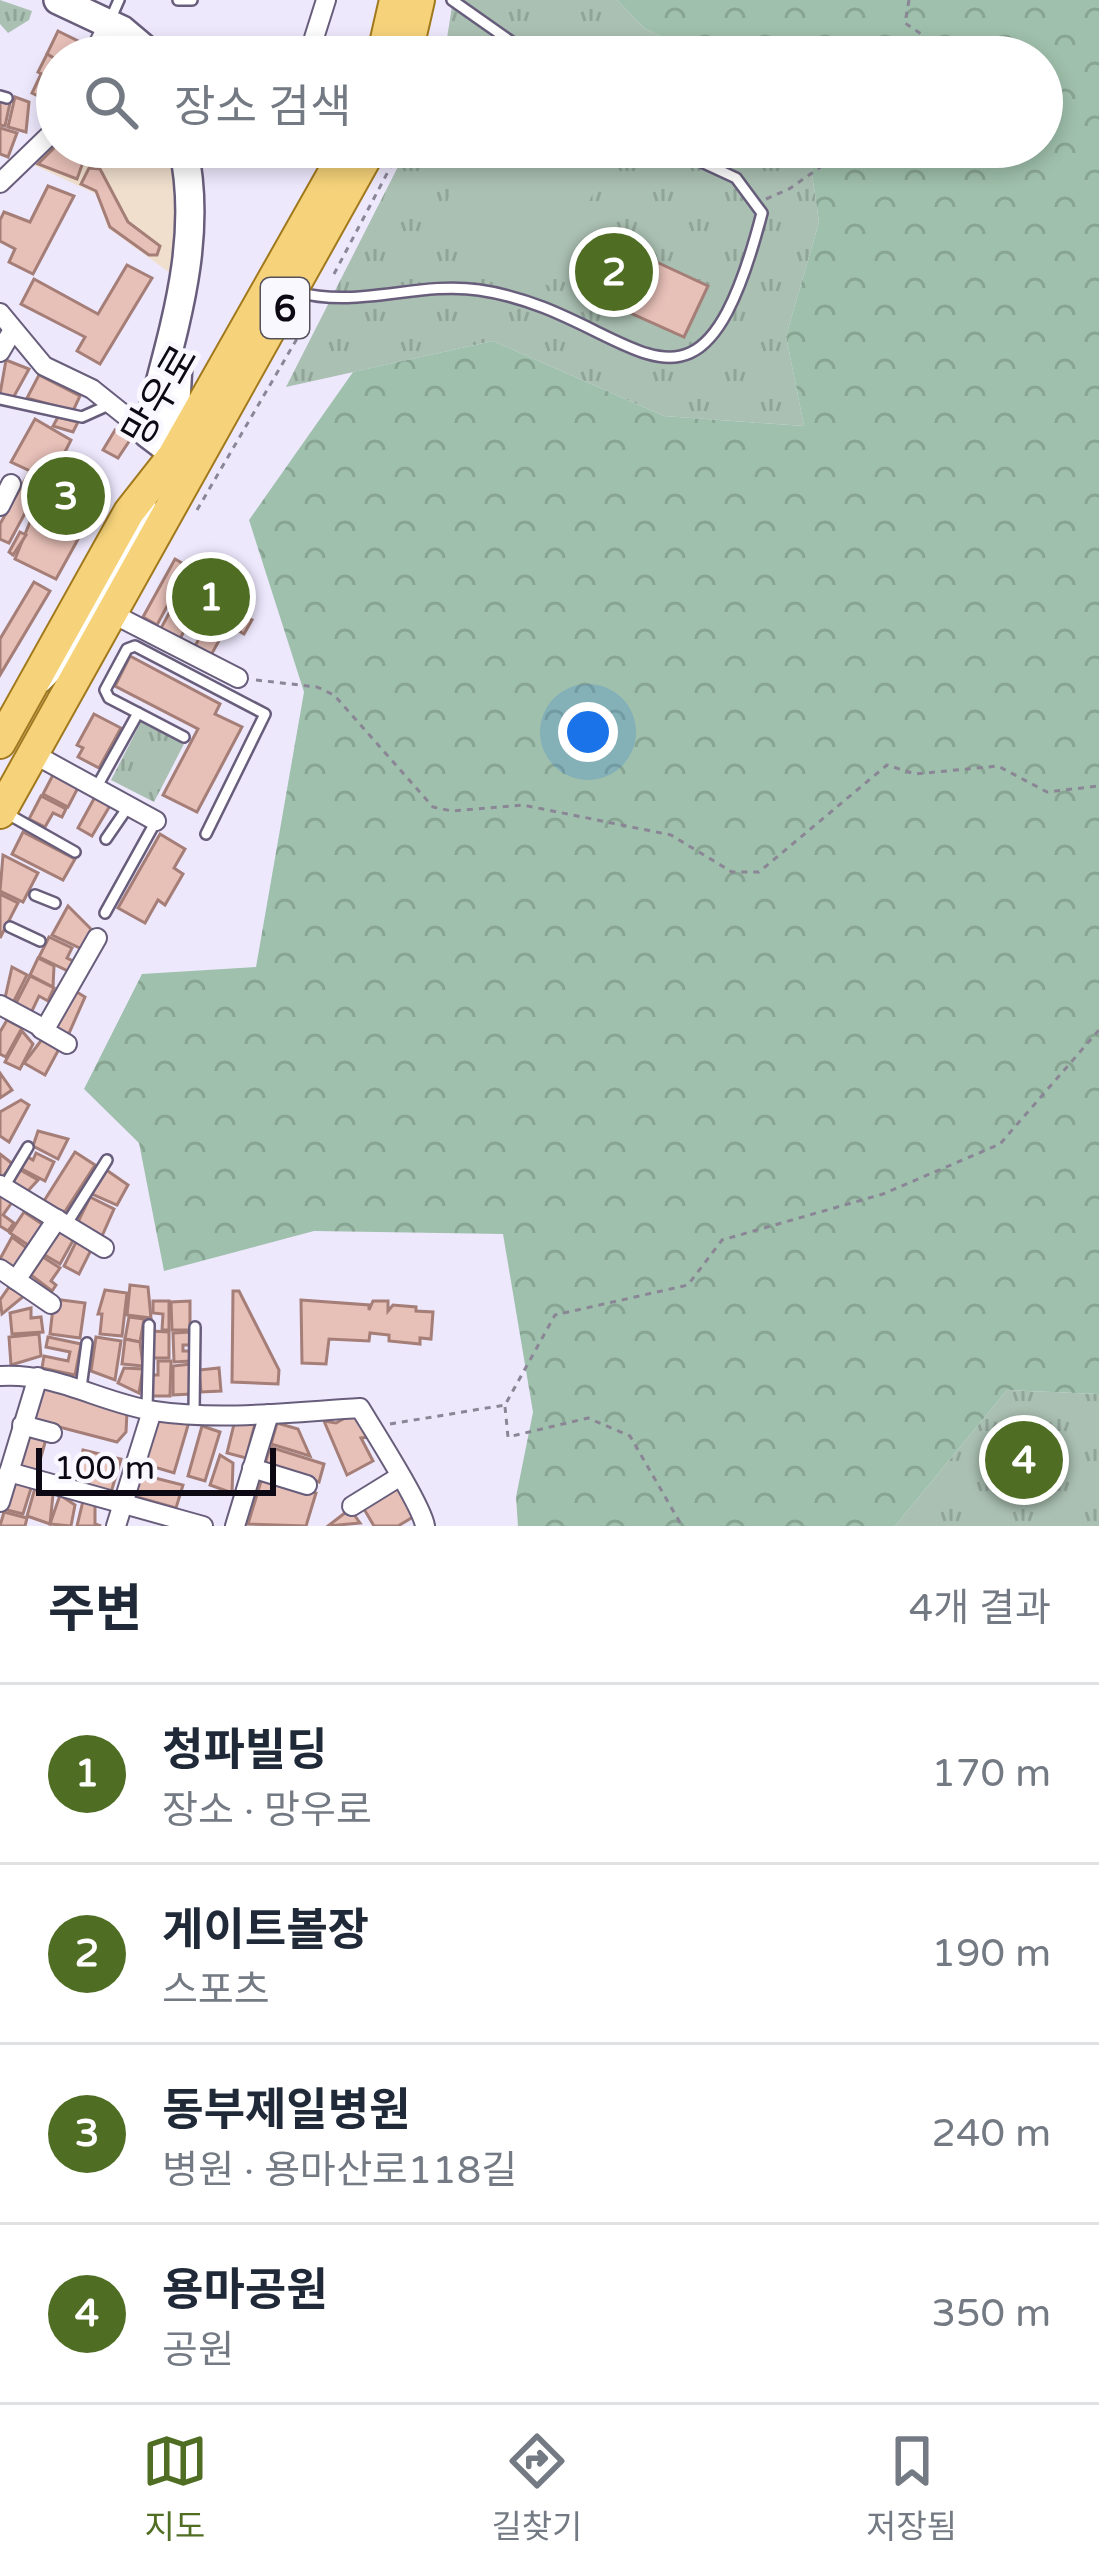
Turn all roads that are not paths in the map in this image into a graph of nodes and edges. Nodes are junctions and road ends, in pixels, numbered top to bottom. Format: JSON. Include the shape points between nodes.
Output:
{"nodes":[{"id":1,"x":58,"y":0,"type":"edge"},
{"id":2,"x":178,"y":0,"type":"edge"},
{"id":3,"x":192,"y":0,"type":"edge"},
{"id":4,"x":326,"y":0,"type":"edge"},
{"id":5,"x":395,"y":0,"type":"edge"},
{"id":6,"x":418,"y":0,"type":"edge"},
{"id":7,"x":452,"y":0,"type":"edge"},
{"id":8,"x":114,"y":12,"type":"edge"},
{"id":9,"x":135,"y":36,"type":"edge"},
{"id":10,"x":315,"y":36,"type":"edge"},
{"id":11,"x":387,"y":36,"type":"edge"},
{"id":12,"x":410,"y":36,"type":"edge"},
{"id":13,"x":503,"y":36,"type":"edge"},
{"id":14,"x":36,"y":148,"type":"edge"},
{"id":15,"x":184,"y":168,"type":"edge"},
{"id":16,"x":197,"y":168,"type":"edge"},
{"id":17,"x":337,"y":168,"type":"edge"},
{"id":18,"x":361,"y":168,"type":"edge"},
{"id":19,"x":714,"y":168,"type":"edge"},
{"id":20,"x":0,"y":183,"type":"edge"},
{"id":21,"x":295,"y":292,"type":"junction"},
{"id":22,"x":0,"y":313,"type":"edge"},
{"id":23,"x":13,"y":330,"type":"junction"},
{"id":24,"x":0,"y":352,"type":"edge"},
{"id":25,"x":0,"y":399,"type":"edge"},
{"id":26,"x":111,"y":404,"type":"junction"},
{"id":27,"x":147,"y":433,"type":"junction"},
{"id":28,"x":183,"y":461,"type":"junction"},
{"id":29,"x":11,"y":484,"type":"dead end"},
{"id":30,"x":0,"y":506,"type":"edge"},
{"id":31,"x":113,"y":614,"type":"junction"},
{"id":32,"x":238,"y":678,"type":"road end"},
{"id":33,"x":74,"y":683,"type":"junction"},
{"id":34,"x":9,"y":708,"type":"edge"},
{"id":35,"x":138,"y":713,"type":"junction"},
{"id":36,"x":184,"y":736,"type":"dead end"},
{"id":37,"x":39,"y":741,"type":"junction"},
{"id":38,"x":0,"y":742,"type":"edge"},
{"id":39,"x":95,"y":790,"type":"junction"},
{"id":40,"x":128,"y":806,"type":"junction"},
{"id":41,"x":1,"y":812,"type":"edge"},
{"id":42,"x":156,"y":821,"type":"joint"},
{"id":43,"x":206,"y":833,"type":"dead end"},
{"id":44,"x":106,"y":839,"type":"dead end"},
{"id":45,"x":75,"y":852,"type":"dead end"},
{"id":46,"x":35,"y":895,"type":"dead end"},
{"id":47,"x":55,"y":903,"type":"dead end"},
{"id":48,"x":105,"y":914,"type":"dead end"},
{"id":49,"x":10,"y":927,"type":"dead end"},
{"id":50,"x":97,"y":938,"type":"dead end"},
{"id":51,"x":40,"y":941,"type":"dead end"},
{"id":52,"x":0,"y":1005,"type":"edge"},
{"id":53,"x":41,"y":1029,"type":"junction"},
{"id":54,"x":68,"y":1044,"type":"dead end"},
{"id":55,"x":28,"y":1147,"type":"dead end"},
{"id":56,"x":107,"y":1160,"type":"dead end"},
{"id":57,"x":2,"y":1186,"type":"edge"},
{"id":58,"x":62,"y":1222,"type":"junction"},
{"id":59,"x":104,"y":1247,"type":"dead end"},
{"id":60,"x":8,"y":1275,"type":"edge"},
{"id":61,"x":51,"y":1304,"type":"dead end"},
{"id":62,"x":149,"y":1325,"type":"dead end"},
{"id":63,"x":195,"y":1327,"type":"dead end"},
{"id":64,"x":87,"y":1343,"type":"dead end"},
{"id":65,"x":0,"y":1376,"type":"edge"},
{"id":66,"x":38,"y":1377,"type":"junction"},
{"id":67,"x":81,"y":1388,"type":"junction"},
{"id":68,"x":149,"y":1410,"type":"junction"},
{"id":69,"x":194,"y":1412,"type":"junction"},
{"id":70,"x":269,"y":1414,"type":"junction"},
{"id":71,"x":22,"y":1425,"type":"junction"},
{"id":72,"x":52,"y":1433,"type":"dead end"},
{"id":73,"x":252,"y":1468,"type":"junction"},
{"id":74,"x":9,"y":1472,"type":"junction"},
{"id":75,"x":399,"y":1477,"type":"junction"},
{"id":76,"x":307,"y":1485,"type":"dead end"},
{"id":77,"x":0,"y":1502,"type":"edge"},
{"id":78,"x":123,"y":1502,"type":"junction"},
{"id":79,"x":352,"y":1506,"type":"dead end"},
{"id":80,"x":116,"y":1526,"type":"edge"},
{"id":81,"x":203,"y":1526,"type":"edge"},
{"id":82,"x":236,"y":1526,"type":"edge"},
{"id":83,"x":425,"y":1526,"type":"edge"}],
"edges":[{"from":1,"to":8,"type":"street"},
{"from":2,"to":3,"type":"lane"},
{"from":4,"to":10,"type":"street"},
{"from":5,"to":11,"type":"main road"},
{"from":6,"to":12,"type":"main road"},
{"from":7,"to":13,"type":"lane"},
{"from":8,"to":9,"type":"street"},
{"from":14,"to":20,"type":"street"},
{"from":15,"to":27,"type":"street","via":[[190,256]]},
{"from":16,"to":28,"type":"street","via":[[203,248],[174,381]]},
{"from":17,"to":28,"type":"main road","name":"망우로","number":"6"},
{"from":18,"to":21,"type":"main road","name":"망우로","number":"6"},
{"from":19,"to":21,"type":"lane","via":[[758,202],[756,242],[713,338],[669,358],[484,291],[450,287],[350,300]]},
{"from":21,"to":28,"type":"main road","name":"망우로","number":"6"},
{"from":22,"to":23,"type":"street"},
{"from":23,"to":24,"type":"street"},
{"from":23,"to":26,"type":"street","via":[[44,367]]},
{"from":25,"to":26,"type":"lane","via":[[82,417]]},
{"from":26,"to":27,"type":"street"},
{"from":27,"to":28,"type":"street"},
{"from":28,"to":31,"type":"main road","name":"망우로","number":"6"},
{"from":28,"to":34,"type":"main road","name":"망우로","number":"6","via":[[129,512]]},
{"from":29,"to":30,"type":"street"},
{"from":31,"to":32,"type":"street"},
{"from":31,"to":33,"type":"main road","name":"망우로","number":"6"},
{"from":33,"to":34,"type":"lane"},
{"from":33,"to":37,"type":"main road","name":"망우로","number":"6"},
{"from":34,"to":37,"type":"street"},
{"from":34,"to":38,"type":"main road","name":"망우로","number":"6"},
{"from":35,"to":36,"type":"lane"},
{"from":35,"to":39,"type":"lane"},
{"from":35,"to":43,"type":"lane","via":[[105,690],[131,646],[265,714]]},
{"from":37,"to":39,"type":"street"},
{"from":37,"to":41,"type":"main road","name":"망우로","number":"6"},
{"from":39,"to":40,"type":"street"},
{"from":40,"to":42,"type":"street"},
{"from":40,"to":44,"type":"lane"},
{"from":41,"to":45,"type":"lane"},
{"from":42,"to":48,"type":"lane"},
{"from":46,"to":47,"type":"lane"},
{"from":49,"to":51,"type":"lane"},
{"from":50,"to":53,"type":"street"},
{"from":52,"to":53,"type":"street"},
{"from":53,"to":54,"type":"street"},
{"from":55,"to":57,"type":"lane"},
{"from":56,"to":58,"type":"lane"},
{"from":57,"to":58,"type":"street"},
{"from":58,"to":59,"type":"street"},
{"from":58,"to":60,"type":"street"},
{"from":60,"to":61,"type":"street"},
{"from":62,"to":68,"type":"lane"},
{"from":63,"to":69,"type":"lane"},
{"from":64,"to":67,"type":"lane"},
{"from":65,"to":66,"type":"street"},
{"from":66,"to":67,"type":"street"},
{"from":66,"to":71,"type":"street"},
{"from":67,"to":68,"type":"street"},
{"from":68,"to":69,"type":"street"},
{"from":68,"to":78,"type":"street"},
{"from":69,"to":70,"type":"street"},
{"from":70,"to":73,"type":"street"},
{"from":70,"to":75,"type":"street","via":[[361,1408]]},
{"from":71,"to":72,"type":"street"},
{"from":71,"to":74,"type":"street"},
{"from":73,"to":76,"type":"street"},
{"from":73,"to":82,"type":"street"},
{"from":74,"to":77,"type":"street"},
{"from":74,"to":78,"type":"street"},
{"from":75,"to":79,"type":"street"},
{"from":75,"to":83,"type":"street"},
{"from":78,"to":80,"type":"street"},
{"from":78,"to":81,"type":"street"}]}
